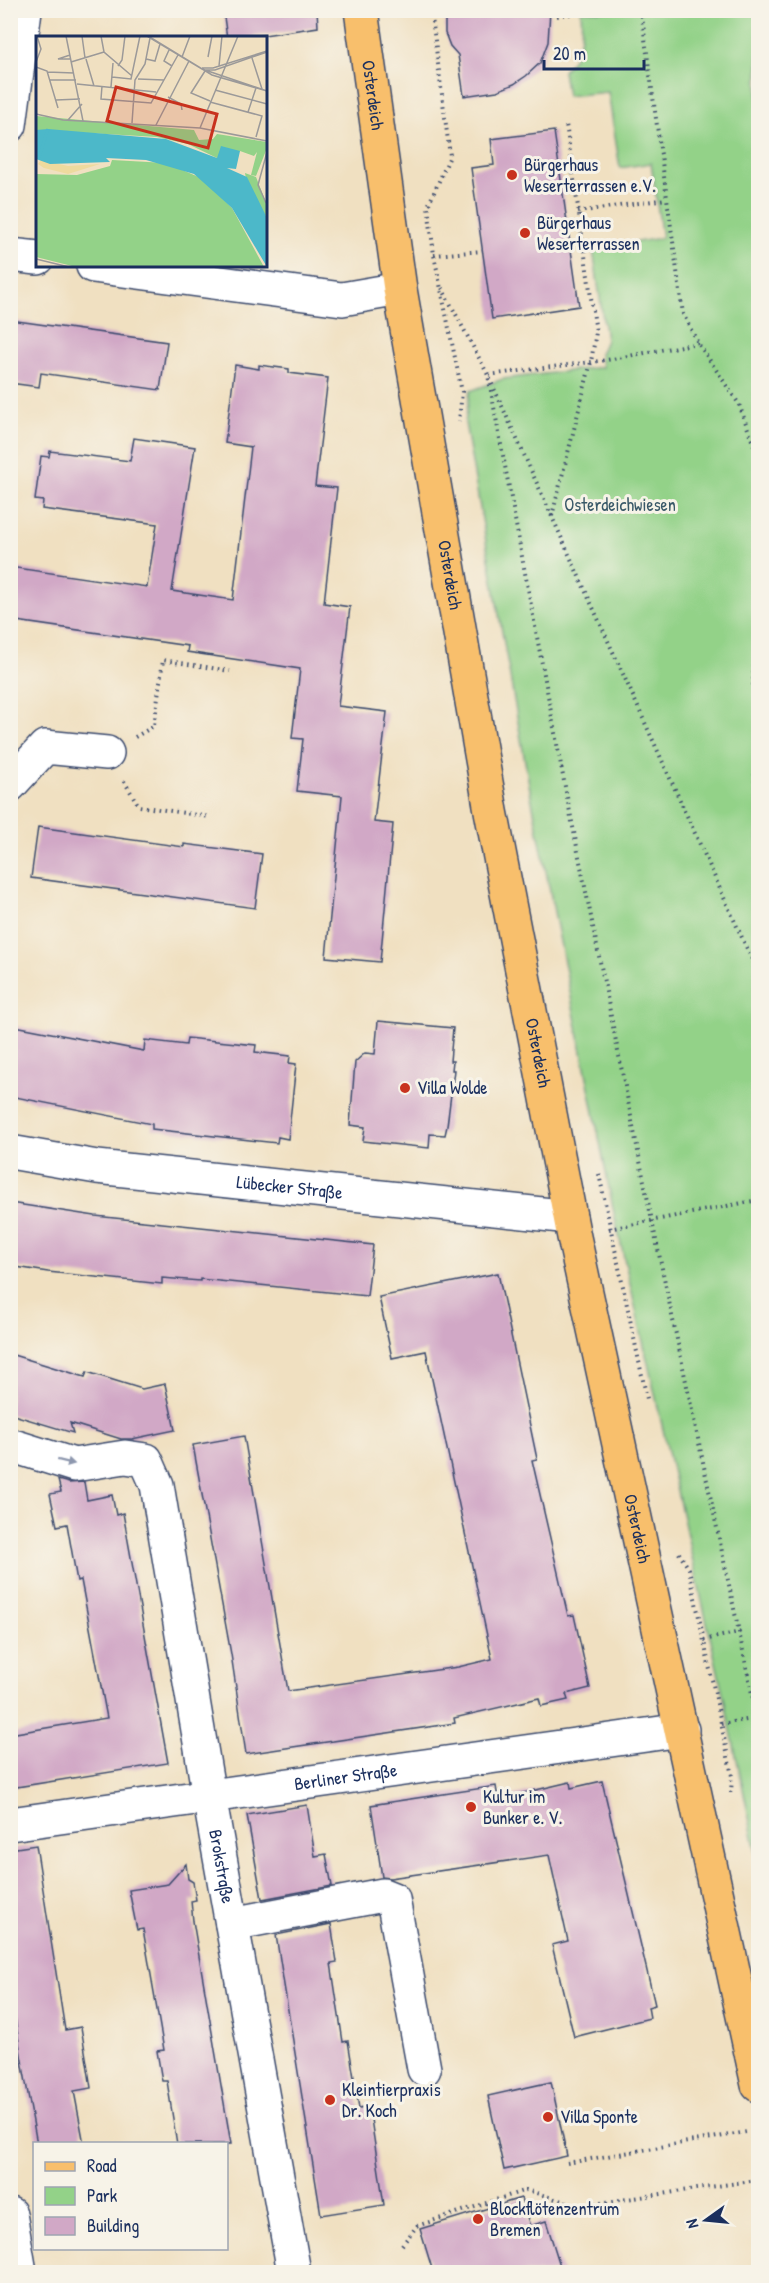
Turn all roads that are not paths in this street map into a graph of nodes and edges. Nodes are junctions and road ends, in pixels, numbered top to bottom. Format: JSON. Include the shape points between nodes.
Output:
{"nodes":[{"id":1,"x":25,"y":10,"type":"edge"},
{"id":2,"x":361,"y":10,"type":"edge"},
{"id":3,"x":10,"y":125,"type":"edge"},
{"id":4,"x":10,"y":255,"type":"edge"},
{"id":5,"x":36,"y":258,"type":"edge"},
{"id":6,"x":101,"y":267,"type":"edge"},
{"id":7,"x":400,"y":289,"type":"junction"},
{"id":8,"x":107,"y":753,"type":"road end"},
{"id":9,"x":10,"y":785,"type":"edge"},
{"id":10,"x":10,"y":1152,"type":"edge"},
{"id":11,"x":572,"y":1227,"type":"junction"},
{"id":12,"x":10,"y":1446,"type":"edge"},
{"id":13,"x":682,"y":1730,"type":"junction"},
{"id":14,"x":208,"y":1796,"type":"junction"},
{"id":15,"x":10,"y":1824,"type":"edge"},
{"id":16,"x":232,"y":1924,"type":"junction"},
{"id":17,"x":424,"y":2069,"type":"dead end"},
{"id":18,"x":759,"y":2085,"type":"edge"},
{"id":19,"x":10,"y":2214,"type":"edge"},
{"id":20,"x":20,"y":2272,"type":"edge"},
{"id":21,"x":294,"y":2272,"type":"edge"}],
"edges":[{"from":1,"to":3,"type":"street"},
{"from":2,"to":7,"type":"main road","name":"Osterdeich"},
{"from":4,"to":5,"type":"street"},
{"from":6,"to":7,"type":"street","via":[[342,299]]},
{"from":7,"to":11,"type":"main road","name":"Osterdeich","via":[[491,811]]},
{"from":8,"to":9,"type":"street","via":[[45,747]]},
{"from":10,"to":11,"type":"street","name":"Lübecker Straße","via":[[97,1167]]},
{"from":11,"to":13,"type":"main road","name":"Osterdeich"},
{"from":12,"to":14,"type":"street","name":"Brokstraße","one_way":true,"via":[[74,1465],[124,1456],[146,1460],[157,1485]]},
{"from":13,"to":14,"type":"street","name":"Berliner Straße"},
{"from":13,"to":18,"type":"main road","name":"Osterdeich"},
{"from":14,"to":15,"type":"street","name":"Berliner Straße"},
{"from":14,"to":16,"type":"street","name":"Brokstraße"},
{"from":16,"to":17,"type":"street","via":[[383,1895],[393,1899]]},
{"from":16,"to":21,"type":"street","name":"Brokstraße"},
{"from":19,"to":20,"type":"street"}]}
